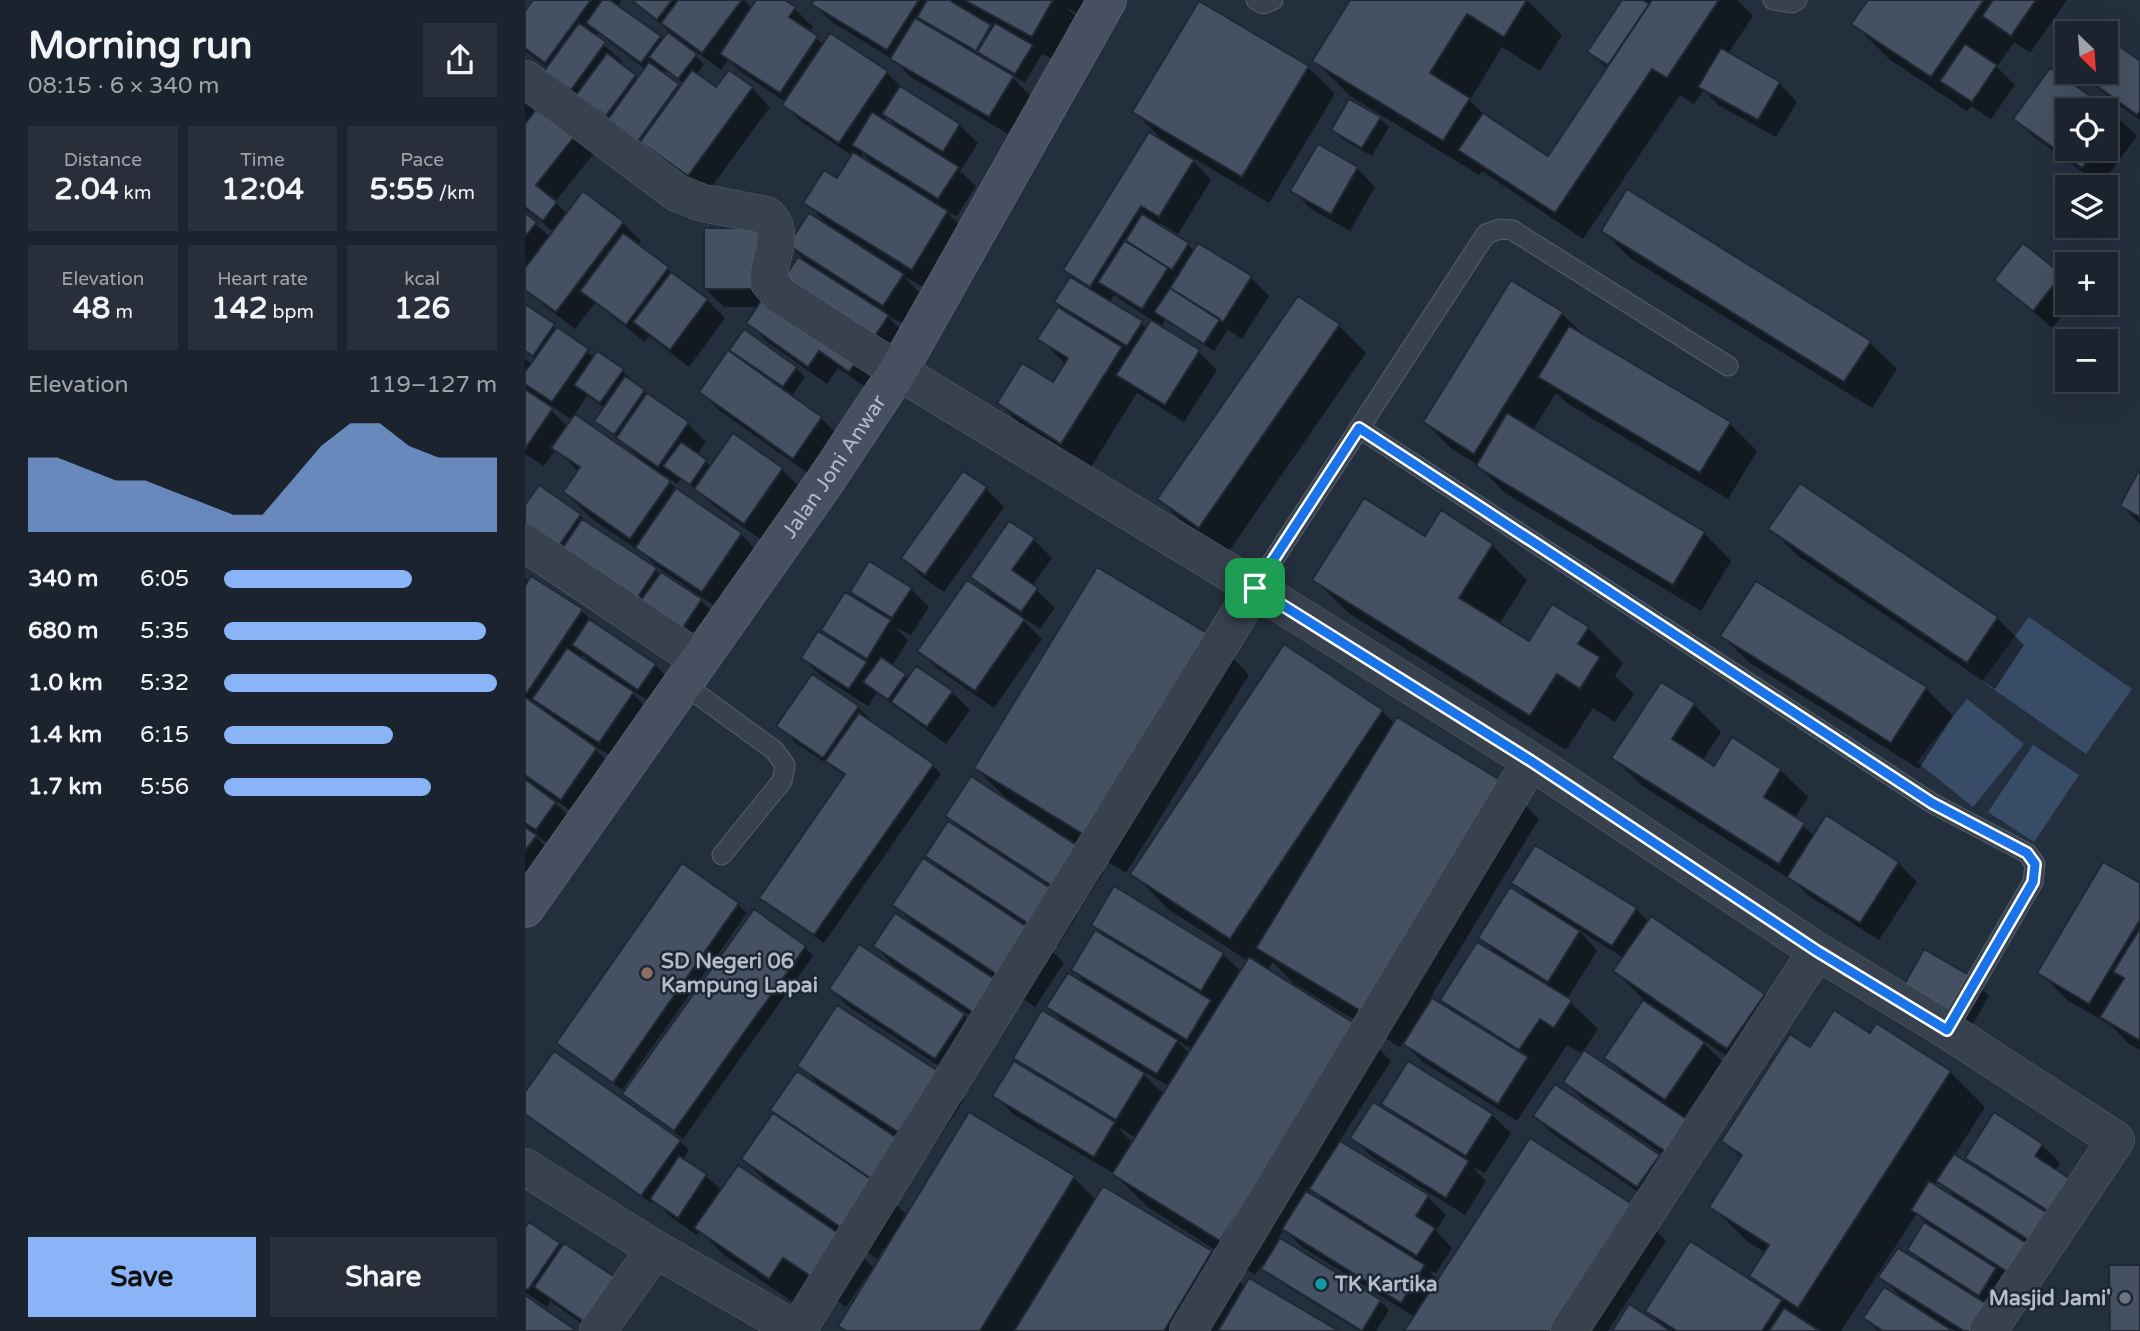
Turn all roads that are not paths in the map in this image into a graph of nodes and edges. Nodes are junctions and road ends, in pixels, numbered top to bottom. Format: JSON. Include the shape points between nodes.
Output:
{"nodes":[{"id":1,"x":1107,"y":0,"type":"edge"},
{"id":2,"x":1256,"y":0,"type":"edge"},
{"id":3,"x":1273,"y":0,"type":"edge"},
{"id":4,"x":1773,"y":0,"type":"edge"},
{"id":5,"x":1797,"y":0,"type":"edge"},
{"id":6,"x":525,"y":79,"type":"edge"},
{"id":7,"x":1728,"y":366,"type":"dead end"},
{"id":8,"x":898,"y":371,"type":"junction"},
{"id":9,"x":1359,"y":428,"type":"junction"},
{"id":10,"x":525,"y":543,"type":"edge"},
{"id":11,"x":1255,"y":588,"type":"junction"},
{"id":12,"x":691,"y":671,"type":"junction"},
{"id":13,"x":1531,"y":761,"type":"junction"},
{"id":14,"x":722,"y":855,"type":"dead end"},
{"id":15,"x":525,"y":908,"type":"edge"},
{"id":16,"x":1817,"y":951,"type":"junction"},
{"id":17,"x":1947,"y":1030,"type":"junction"},
{"id":18,"x":2128,"y":1147,"type":"edge"},
{"id":19,"x":525,"y":1167,"type":"edge"},
{"id":20,"x":655,"y":1249,"type":"junction"},
{"id":21,"x":598,"y":1331,"type":"edge"},
{"id":22,"x":797,"y":1331,"type":"edge"},
{"id":23,"x":1188,"y":1331,"type":"edge"},
{"id":24,"x":1569,"y":1331,"type":"edge"},
{"id":25,"x":1988,"y":1331,"type":"edge"}],
"edges":[{"from":1,"to":8,"type":"main road","name":"Jalan Joni Anwar"},
{"from":2,"to":3,"type":"lane","via":[[1263,4]]},
{"from":4,"to":5,"type":"lane"},
{"from":6,"to":8,"type":"street","via":[[677,193],[766,215],[777,239],[768,277],[773,289]]},
{"from":7,"to":9,"type":"lane","via":[[1512,230],[1500,229],[1486,234]]},
{"from":8,"to":11,"type":"street"},
{"from":8,"to":12,"type":"main road","name":"Jalan Joni Anwar"},
{"from":9,"to":11,"type":"lane"},
{"from":9,"to":17,"type":"lane","via":[[1932,803],[2027,853],[2035,864],[2033,882]]},
{"from":10,"to":12,"type":"street"},
{"from":11,"to":13,"type":"street"},
{"from":11,"to":22,"type":"street"},
{"from":12,"to":14,"type":"lane","via":[[785,765],[782,781]]},
{"from":12,"to":15,"type":"main road","name":"Jalan Joni Anwar"},
{"from":13,"to":16,"type":"street"},
{"from":13,"to":23,"type":"street"},
{"from":16,"to":17,"type":"street"},
{"from":16,"to":24,"type":"street"},
{"from":17,"to":18,"type":"street"},
{"from":18,"to":25,"type":"street"},
{"from":19,"to":20,"type":"street"},
{"from":20,"to":21,"type":"street"},
{"from":20,"to":22,"type":"street"}]}
